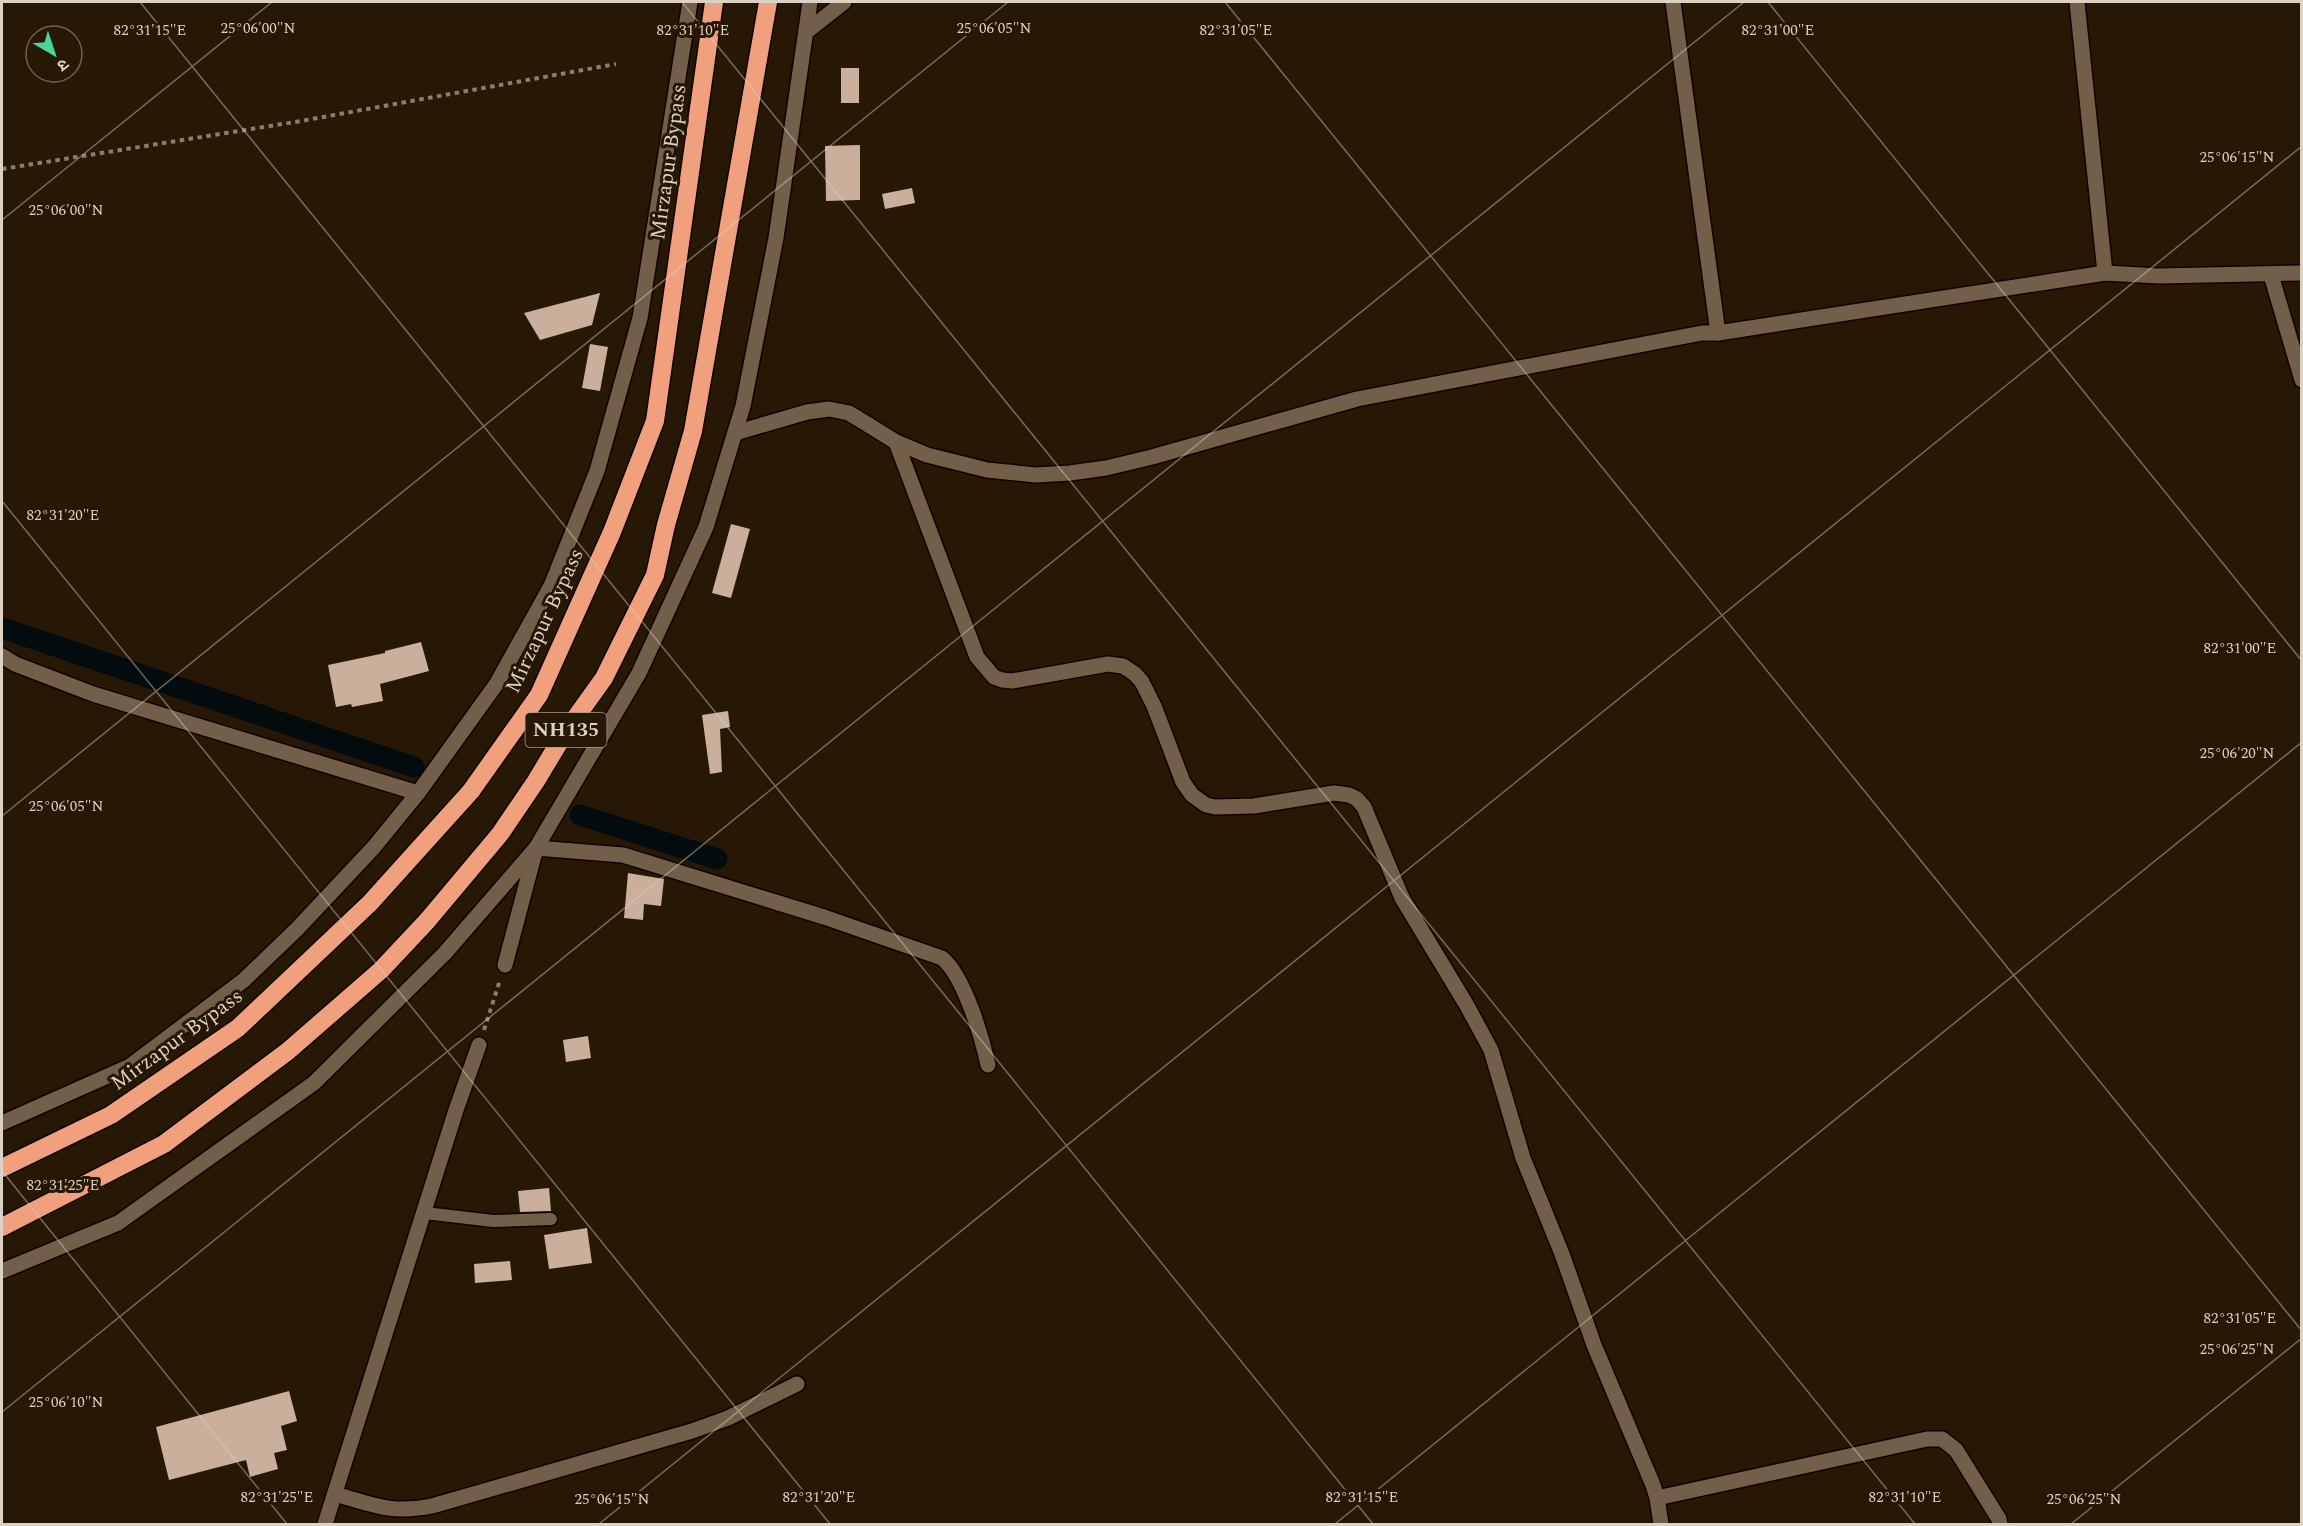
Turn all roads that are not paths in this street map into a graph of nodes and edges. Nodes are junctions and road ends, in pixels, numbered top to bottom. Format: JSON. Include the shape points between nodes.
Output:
{"nodes":[{"id":1,"x":690,"y":2,"type":"edge"},
{"id":2,"x":714,"y":2,"type":"edge"},
{"id":3,"x":768,"y":2,"type":"edge"},
{"id":4,"x":810,"y":2,"type":"edge"},
{"id":5,"x":823,"y":2,"type":"edge"},
{"id":6,"x":844,"y":2,"type":"edge"},
{"id":7,"x":1673,"y":2,"type":"edge"},
{"id":8,"x":2077,"y":2,"type":"edge"},
{"id":9,"x":822,"y":19,"type":"junction"},
{"id":10,"x":806,"y":32,"type":"junction"},
{"id":11,"x":2105,"y":273,"type":"junction"},
{"id":12,"x":2301,"y":273,"type":"edge"},
{"id":13,"x":2271,"y":275,"type":"junction"},
{"id":14,"x":1718,"y":333,"type":"junction"},
{"id":15,"x":2301,"y":380,"type":"edge"},
{"id":16,"x":735,"y":433,"type":"junction"},
{"id":17,"x":896,"y":442,"type":"junction"},
{"id":18,"x":2,"y":656,"type":"edge"},
{"id":19,"x":418,"y":793,"type":"junction"},
{"id":20,"x":536,"y":848,"type":"junction"},
{"id":21,"x":505,"y":965,"type":"road end"},
{"id":22,"x":479,"y":1045,"type":"road end"},
{"id":23,"x":987,"y":1065,"type":"dead end"},
{"id":24,"x":2,"y":1123,"type":"edge"},
{"id":25,"x":2,"y":1168,"type":"edge"},
{"id":26,"x":424,"y":1213,"type":"junction"},
{"id":27,"x":551,"y":1219,"type":"dead end"},
{"id":28,"x":2,"y":1227,"type":"edge"},
{"id":29,"x":2,"y":1271,"type":"edge"},
{"id":30,"x":797,"y":1384,"type":"dead end"},
{"id":31,"x":335,"y":1494,"type":"junction"},
{"id":32,"x":1657,"y":1498,"type":"junction"},
{"id":33,"x":325,"y":1524,"type":"edge"},
{"id":34,"x":1661,"y":1524,"type":"edge"},
{"id":35,"x":2000,"y":1524,"type":"edge"}],
"edges":[{"from":1,"to":19,"type":"street","via":[[640,318],[597,471],[546,596],[497,683]]},
{"from":2,"to":25,"type":"highway","name":"Mirzapur Bypass","number":"NH135","via":[[655,421],[612,532],[538,695],[471,791],[386,886],[238,1028],[111,1115]]},
{"from":3,"to":28,"type":"highway","number":"NH135","via":[[693,431],[656,575],[604,678],[500,834],[381,970],[288,1051],[164,1144]]},
{"from":4,"to":10,"type":"street"},
{"from":5,"to":9,"type":"street"},
{"from":6,"to":9,"type":"street"},
{"from":7,"to":14,"type":"street"},
{"from":8,"to":11,"type":"street"},
{"from":9,"to":10,"type":"street"},
{"from":10,"to":16,"type":"street","via":[[776,238]]},
{"from":11,"to":13,"type":"street"},
{"from":11,"to":14,"type":"street"},
{"from":12,"to":13,"type":"street"},
{"from":13,"to":15,"type":"street"},
{"from":14,"to":17,"type":"street","via":[[1358,399],[1097,469],[1036,475],[987,470],[927,455]]},
{"from":16,"to":17,"type":"street","via":[[830,409],[849,413]]},
{"from":16,"to":20,"type":"street","via":[[706,527],[639,673]]},
{"from":17,"to":32,"type":"street","via":[[977,657],[994,677],[1012,681],[1108,664],[1123,666],[1142,682],[1183,782],[1206,805],[1254,807],[1334,793],[1349,795],[1364,807],[1402,898],[1491,1050],[1523,1158]]},
{"from":18,"to":19,"type":"street","via":[[93,694]]},
{"from":19,"to":24,"type":"street","via":[[358,864],[244,980],[130,1066]]},
{"from":20,"to":21,"type":"street"},
{"from":20,"to":23,"type":"street","via":[[624,855],[932,953],[954,970],[979,1031]]},
{"from":20,"to":29,"type":"street","via":[[445,953],[314,1083],[118,1223]]},
{"from":22,"to":26,"type":"street"},
{"from":26,"to":27,"type":"lane","via":[[493,1221]]},
{"from":26,"to":31,"type":"street"},
{"from":30,"to":31,"type":"street","via":[[692,1431],[432,1506],[388,1509]]},
{"from":31,"to":33,"type":"street"},
{"from":32,"to":34,"type":"street"},
{"from":32,"to":35,"type":"street","via":[[1927,1439],[1942,1439],[1956,1450]]}]}
